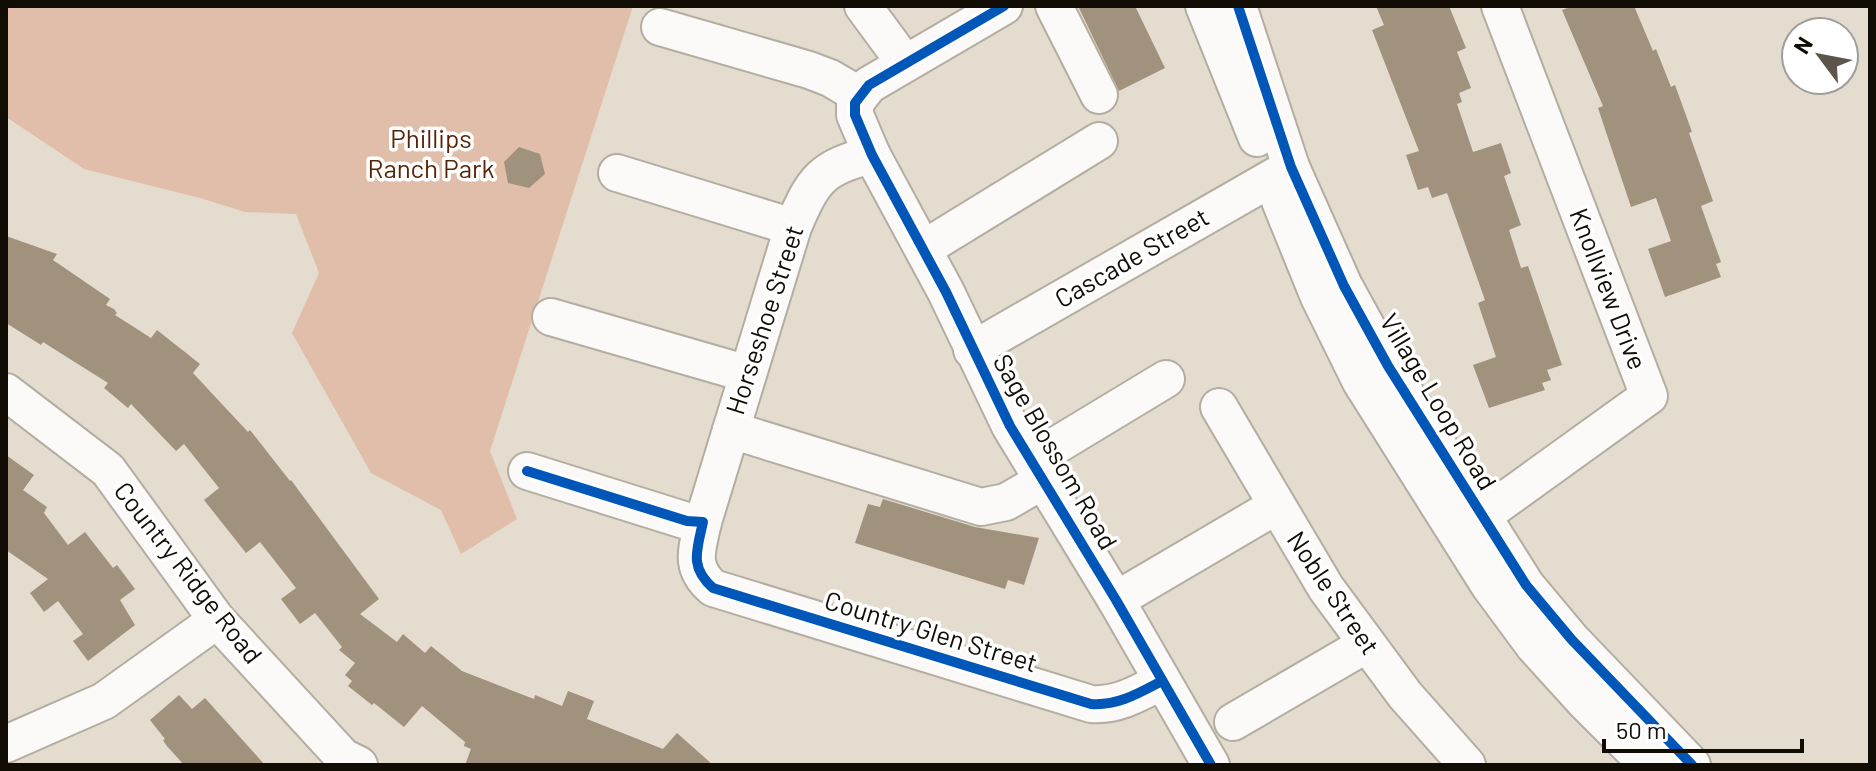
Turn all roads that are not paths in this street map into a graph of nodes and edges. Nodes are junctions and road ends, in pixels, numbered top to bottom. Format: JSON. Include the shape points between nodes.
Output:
{"nodes":[{"id":1,"x":863,"y":6,"type":"edge"},
{"id":2,"x":1004,"y":6,"type":"edge"},
{"id":3,"x":1054,"y":6,"type":"edge"},
{"id":4,"x":1204,"y":6,"type":"edge"},
{"id":5,"x":1238,"y":6,"type":"edge"},
{"id":6,"x":1500,"y":6,"type":"edge"},
{"id":7,"x":660,"y":27,"type":"dead end"},
{"id":8,"x":905,"y":63,"type":"junction"},
{"id":9,"x":859,"y":95,"type":"junction"},
{"id":10,"x":1099,"y":95,"type":"dead end"},
{"id":11,"x":1099,"y":141,"type":"dead end"},
{"id":12,"x":872,"y":155,"type":"junction"},
{"id":13,"x":1281,"y":172,"type":"junction"},
{"id":14,"x":617,"y":173,"type":"dead end"},
{"id":15,"x":793,"y":227,"type":"junction"},
{"id":16,"x":923,"y":249,"type":"junction"},
{"id":17,"x":551,"y":317,"type":"dead end"},
{"id":18,"x":972,"y":350,"type":"junction"},
{"id":19,"x":748,"y":374,"type":"junction"},
{"id":20,"x":1166,"y":379,"type":"dead end"},
{"id":21,"x":6,"y":392,"type":"edge"},
{"id":22,"x":1219,"y":407,"type":"dead end"},
{"id":23,"x":731,"y":430,"type":"junction"},
{"id":24,"x":1038,"y":470,"type":"junction"},
{"id":25,"x":527,"y":471,"type":"dead end"},
{"id":26,"x":1276,"y":506,"type":"junction"},
{"id":27,"x":703,"y":522,"type":"junction"},
{"id":28,"x":1469,"y":526,"type":"junction"},
{"id":29,"x":697,"y":565,"type":"joint"},
{"id":30,"x":1116,"y":600,"type":"junction"},
{"id":31,"x":217,"y":620,"type":"junction"},
{"id":32,"x":1367,"y":644,"type":"junction"},
{"id":33,"x":1162,"y":681,"type":"junction"},
{"id":34,"x":1233,"y":722,"type":"dead end"},
{"id":35,"x":6,"y":744,"type":"edge"},
{"id":36,"x":359,"y":765,"type":"edge"},
{"id":37,"x":1211,"y":765,"type":"edge"},
{"id":38,"x":1467,"y":765,"type":"edge"},
{"id":39,"x":1648,"y":765,"type":"edge"},
{"id":40,"x":1691,"y":765,"type":"edge"}],
"edges":[{"from":1,"to":8,"type":"street"},
{"from":2,"to":8,"type":"street"},
{"from":3,"to":10,"type":"street"},
{"from":4,"to":13,"type":"street","name":"Village Loop Road","via":[[1250,118]]},
{"from":5,"to":13,"type":"street","name":"Village Loop Road"},
{"from":6,"to":28,"type":"street","name":"Knollview Drive","via":[[1649,396]]},
{"from":7,"to":9,"type":"street","via":[[809,70]]},
{"from":8,"to":9,"type":"street"},
{"from":9,"to":12,"type":"street","name":"Sage Blossom Road","via":[[855,115]]},
{"from":11,"to":16,"type":"street"},
{"from":12,"to":15,"type":"street","name":"Horseshoe Street","via":[[849,160],[816,180]]},
{"from":12,"to":16,"type":"street","name":"Sage Blossom Road"},
{"from":13,"to":18,"type":"street","name":"Cascade Street"},
{"from":13,"to":28,"type":"street","name":"Village Loop Road"},
{"from":14,"to":15,"type":"street"},
{"from":15,"to":19,"type":"street","name":"Horseshoe Street"},
{"from":16,"to":18,"type":"street","name":"Sage Blossom Road"},
{"from":17,"to":19,"type":"street"},
{"from":18,"to":24,"type":"street","name":"Sage Blossom Road"},
{"from":19,"to":23,"type":"street","name":"Horseshoe Street"},
{"from":20,"to":24,"type":"street"},
{"from":21,"to":31,"type":"street","name":"Country Ridge Road","via":[[108,470]]},
{"from":22,"to":26,"type":"street","name":"Noble Street"},
{"from":23,"to":24,"type":"street","via":[[981,507],[1006,502]]},
{"from":23,"to":27,"type":"street","name":"Horseshoe Street"},
{"from":24,"to":30,"type":"street","name":"Sage Blossom Road"},
{"from":25,"to":27,"type":"street"},
{"from":26,"to":30,"type":"street"},
{"from":26,"to":32,"type":"street","name":"Noble Street"},
{"from":27,"to":29,"type":"street","name":"Horseshoe Street"},
{"from":28,"to":39,"type":"street","name":"Village Loop Road","via":[[1489,585],[1534,646]]},
{"from":28,"to":40,"type":"street","name":"Village Loop Road"},
{"from":29,"to":33,"type":"street","name":"Country Glen Street","via":[[713,588],[1091,704],[1118,702]]},
{"from":30,"to":33,"type":"street","name":"Sage Blossom Road"},
{"from":31,"to":35,"type":"street","via":[[104,701]]},
{"from":31,"to":36,"type":"street","name":"Country Ridge Road","via":[[343,757]]},
{"from":32,"to":34,"type":"street"},
{"from":32,"to":38,"type":"street","name":"Noble Street"},
{"from":33,"to":37,"type":"street","name":"Sage Blossom Road"}]}
